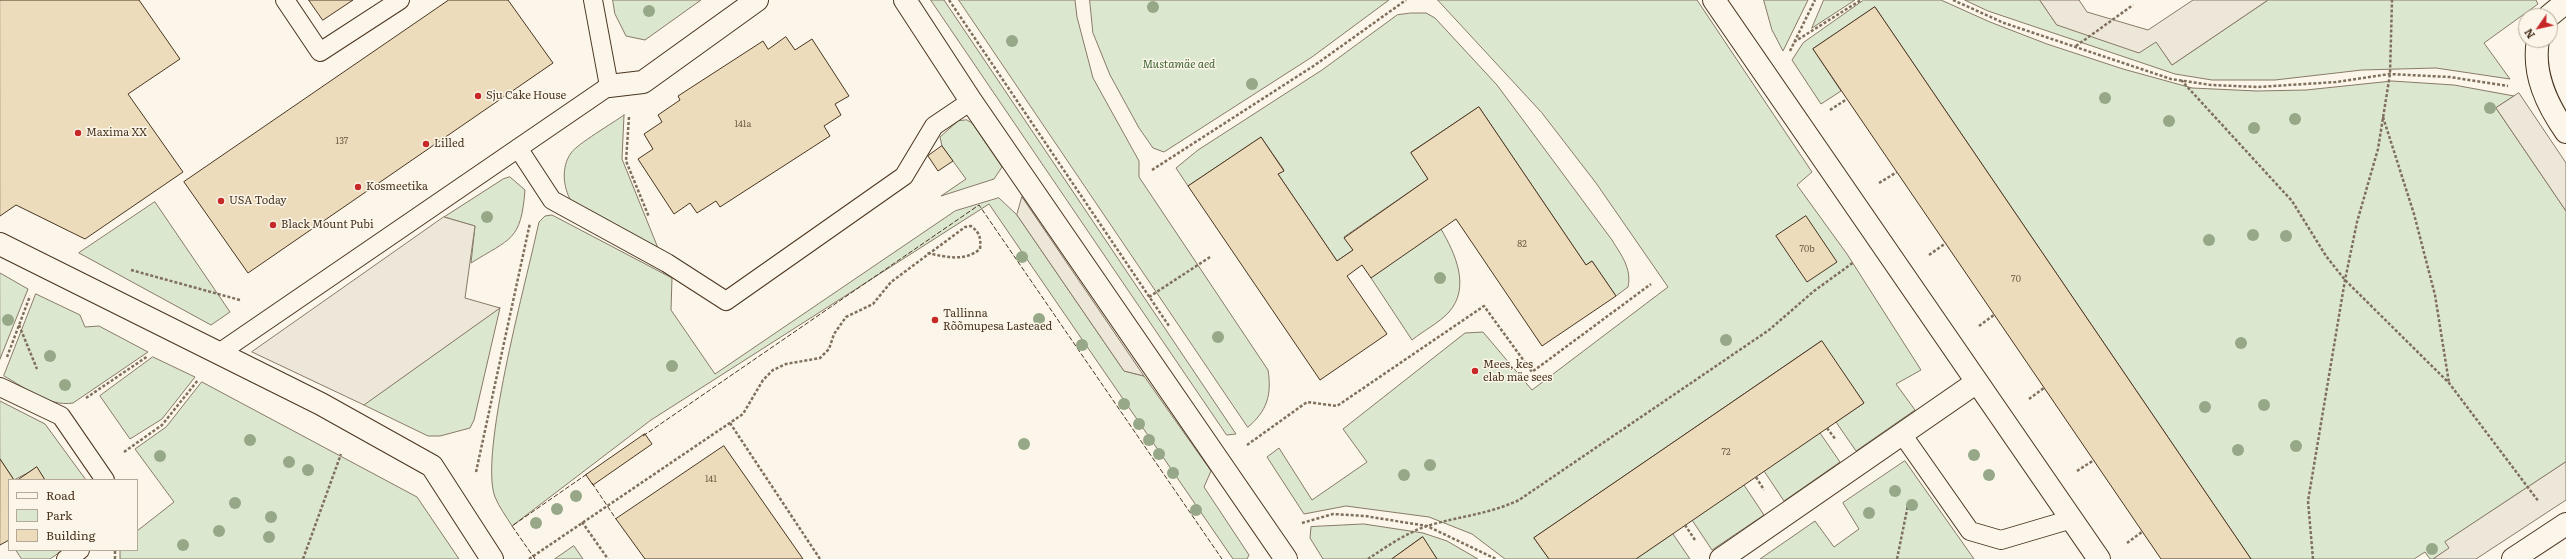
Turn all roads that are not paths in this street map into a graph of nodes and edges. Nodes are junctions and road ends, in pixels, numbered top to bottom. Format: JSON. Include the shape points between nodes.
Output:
{"nodes":[{"id":1,"x":285,"y":0,"type":"edge"},
{"id":2,"x":400,"y":0,"type":"edge"},
{"id":3,"x":593,"y":0,"type":"edge"},
{"id":4,"x":756,"y":0,"type":"edge"},
{"id":5,"x":905,"y":0,"type":"edge"},
{"id":6,"x":1714,"y":0,"type":"edge"},
{"id":7,"x":2566,"y":2,"type":"edge"},
{"id":8,"x":2558,"y":9,"type":"edge"},
{"id":9,"x":2537,"y":48,"type":"edge"},
{"id":10,"x":609,"y":86,"type":"junction"},
{"id":11,"x":971,"y":101,"type":"junction"},
{"id":12,"x":2566,"y":132,"type":"edge"},
{"id":13,"x":518,"y":148,"type":"junction"},
{"id":14,"x":0,"y":244,"type":"edge"},
{"id":15,"x":219,"y":353,"type":"junction"},
{"id":16,"x":1977,"y":382,"type":"junction"},
{"id":17,"x":0,"y":387,"type":"edge"},
{"id":18,"x":1902,"y":434,"type":"junction"},
{"id":19,"x":102,"y":475,"type":"edge"},
{"id":20,"x":2072,"y":519,"type":"junction"},
{"id":21,"x":2563,"y":526,"type":"edge"},
{"id":22,"x":78,"y":551,"type":"edge"},
{"id":23,"x":66,"y":559,"type":"edge"},
{"id":24,"x":492,"y":559,"type":"edge"},
{"id":25,"x":1286,"y":559,"type":"edge"},
{"id":26,"x":1721,"y":559,"type":"edge"},
{"id":27,"x":2100,"y":559,"type":"edge"},
{"id":28,"x":2513,"y":559,"type":"edge"}],
"edges":[{"from":1,"to":2,"type":"lane","via":[[320,52]]},
{"from":3,"to":10,"type":"lane"},
{"from":4,"to":10,"type":"street","via":[[643,82]]},
{"from":5,"to":11,"type":"street"},
{"from":6,"to":16,"type":"street"},
{"from":7,"to":8,"type":"street"},
{"from":9,"to":12,"type":"street","via":[[2542,91]]},
{"from":10,"to":13,"type":"lane"},
{"from":11,"to":13,"type":"lane","via":[[934,126],[904,176],[726,301],[667,263],[552,200]]},
{"from":11,"to":25,"type":"street"},
{"from":13,"to":15,"type":"lane"},
{"from":14,"to":15,"type":"street"},
{"from":15,"to":24,"type":"street","via":[[321,404],[432,466]]},
{"from":16,"to":18,"type":"street"},
{"from":16,"to":20,"type":"street"},
{"from":17,"to":19,"type":"lane","via":[[61,416]]},
{"from":18,"to":20,"type":"lane","via":[[1970,531],[2002,540]]},
{"from":18,"to":26,"type":"street"},
{"from":20,"to":27,"type":"street"},
{"from":21,"to":28,"type":"street"},
{"from":22,"to":23,"type":"lane"}]}
